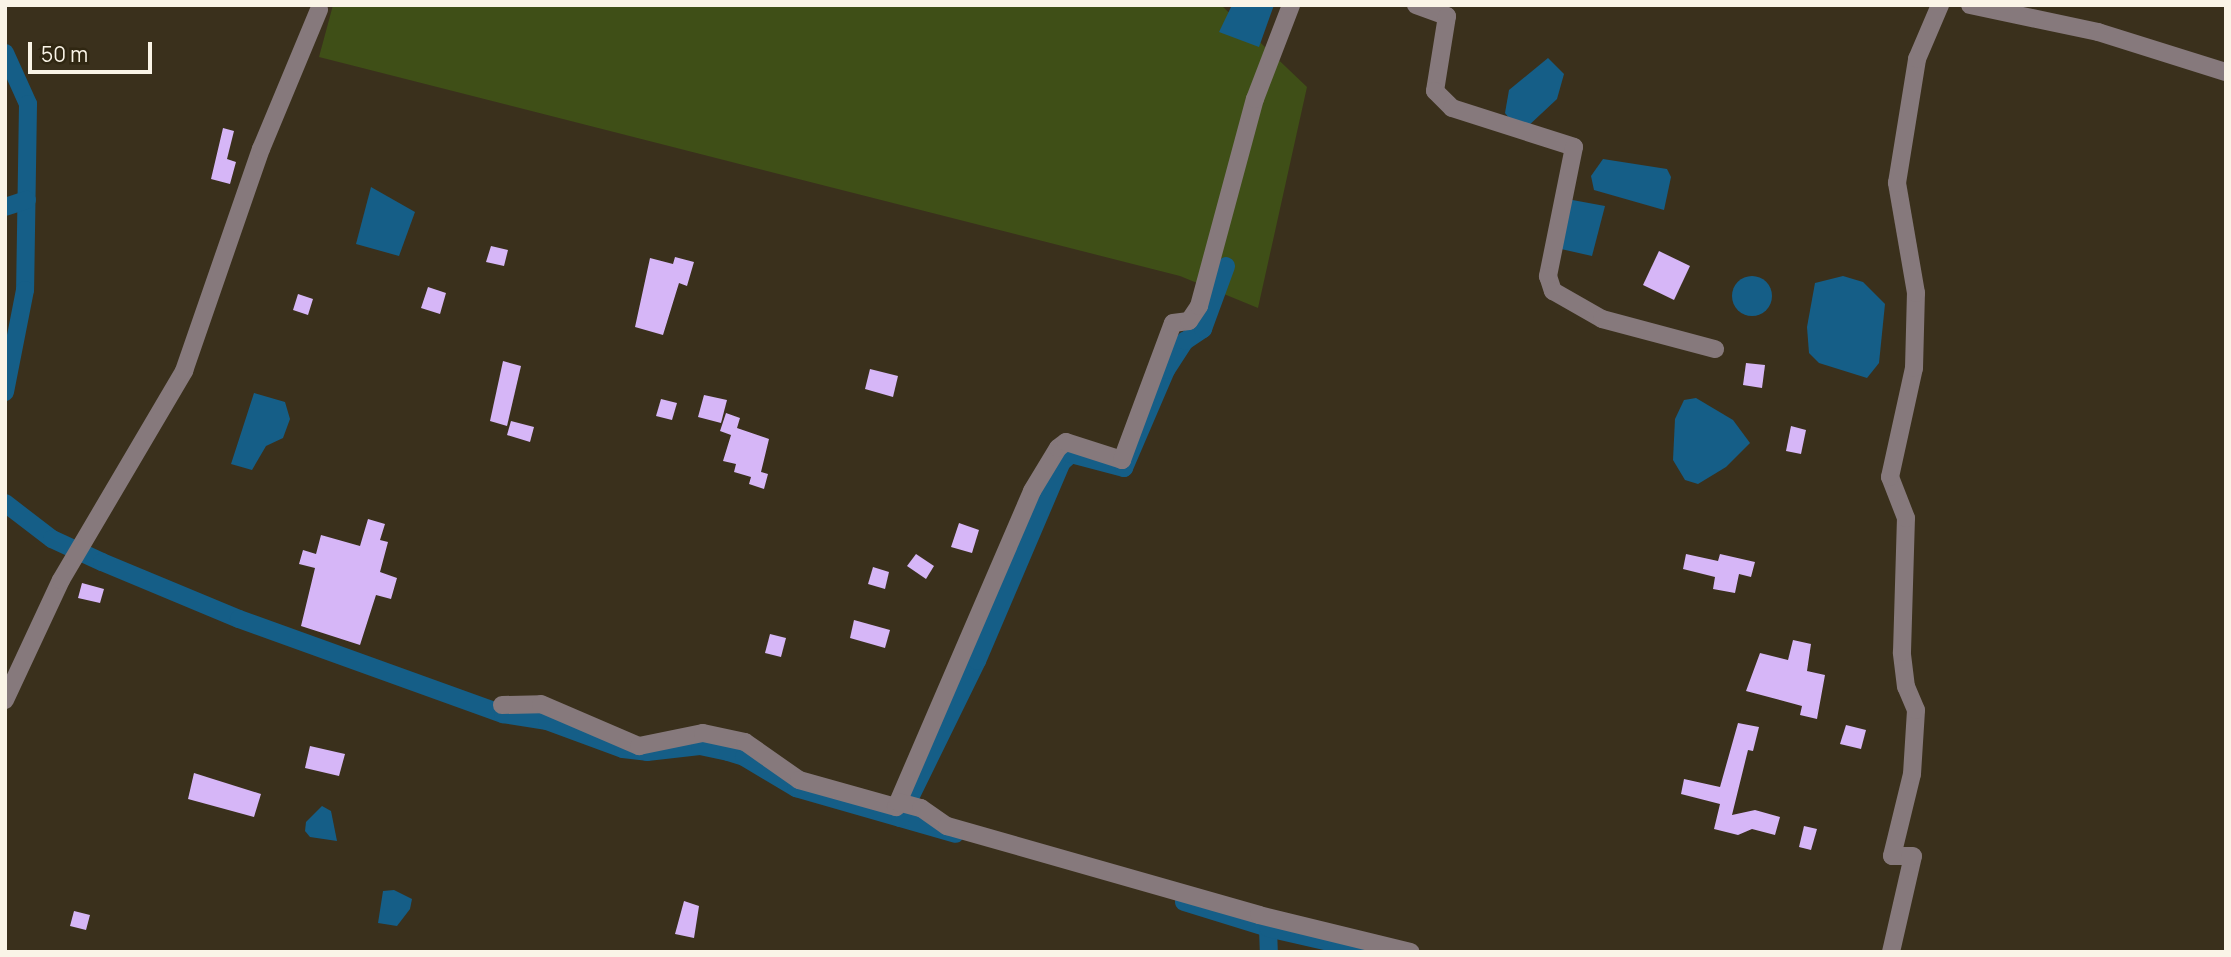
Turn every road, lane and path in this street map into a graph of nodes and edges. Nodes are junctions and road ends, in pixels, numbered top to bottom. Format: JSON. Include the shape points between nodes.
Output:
{"nodes":[{"id":1,"x":1291,"y":5,"type":"edge"},
{"id":2,"x":1416,"y":5,"type":"edge"},
{"id":3,"x":1940,"y":5,"type":"edge"},
{"id":4,"x":1970,"y":5,"type":"edge"},
{"id":5,"x":319,"y":10,"type":"dead end"},
{"id":6,"x":2226,"y":72,"type":"edge"},
{"id":7,"x":1714,"y":349,"type":"dead end"},
{"id":8,"x":5,"y":700,"type":"edge"},
{"id":9,"x":502,"y":705,"type":"dead end"},
{"id":10,"x":899,"y":802,"type":"junction"},
{"id":11,"x":1411,"y":952,"type":"edge"},
{"id":12,"x":1891,"y":952,"type":"edge"}],
"edges":[{"from":1,"to":10,"type":"street","via":[[1255,99],[1199,306],[1189,321],[1172,323],[1122,460],[1066,442],[1058,448],[1032,491]]},
{"from":2,"to":7,"type":"street","via":[[1447,16],[1435,92],[1452,108],[1574,147],[1548,276],[1553,291],[1602,319]]},
{"from":3,"to":12,"type":"street","via":[[1917,58],[1897,183],[1916,293],[1914,368],[1890,477],[1906,518],[1902,652],[1906,687],[1916,710],[1912,774],[1892,856],[1913,856]]},
{"from":4,"to":6,"type":"street","via":[[2098,32]]},
{"from":5,"to":8,"type":"street","via":[[261,149],[184,371],[61,580]]},
{"from":9,"to":10,"type":"street","via":[[541,704],[639,746],[703,733],[745,742],[799,779],[896,807]]},
{"from":10,"to":11,"type":"street","via":[[921,808],[947,826],[1259,915]]}]}
